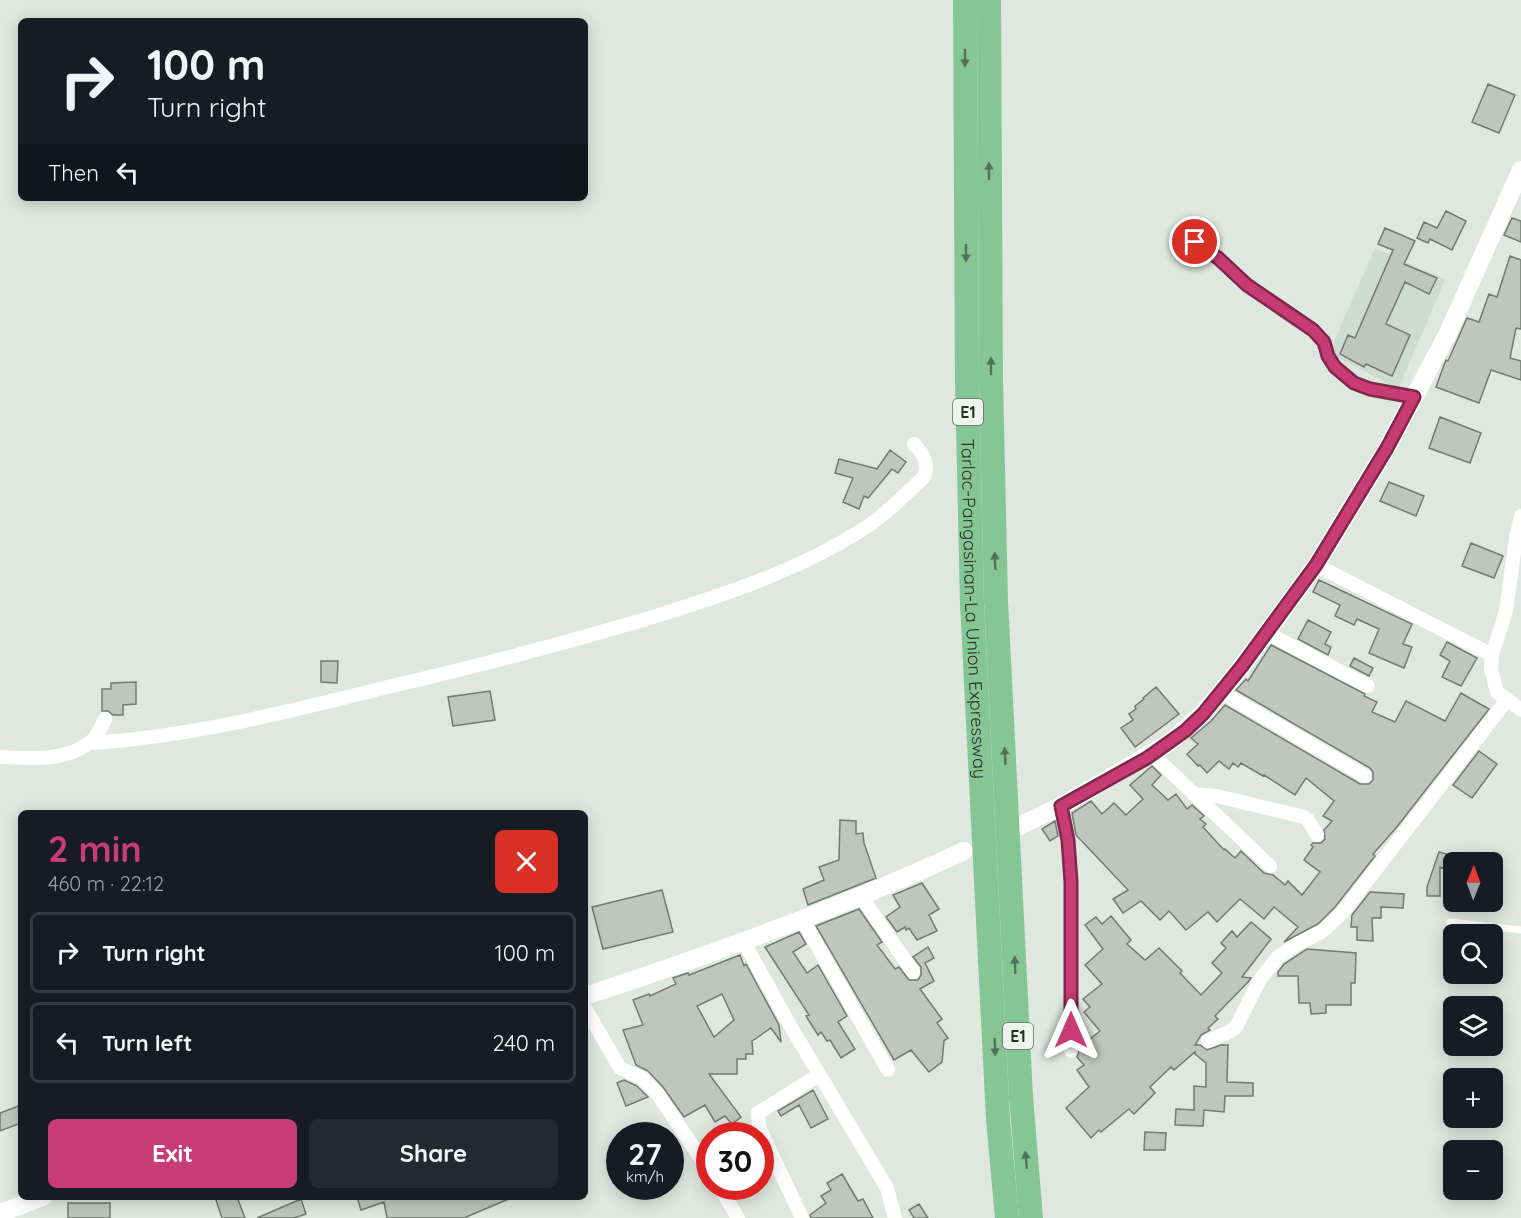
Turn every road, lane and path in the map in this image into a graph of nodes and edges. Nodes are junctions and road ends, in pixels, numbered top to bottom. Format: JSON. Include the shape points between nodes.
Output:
{"nodes":[{"id":1,"x":965,"y":0,"type":"edge"},
{"id":2,"x":989,"y":0,"type":"edge"},
{"id":3,"x":1521,"y":170,"type":"edge"},
{"id":4,"x":1195,"y":242,"type":"dead end"},
{"id":5,"x":1414,"y":397,"type":"junction"},
{"id":6,"x":914,"y":444,"type":"dead end"},
{"id":7,"x":1521,"y":516,"type":"edge"},
{"id":8,"x":1518,"y":539,"type":"edge"},
{"id":9,"x":1316,"y":565,"type":"junction"},
{"id":10,"x":1267,"y":633,"type":"junction"},
{"id":11,"x":1492,"y":655,"type":"junction"},
{"id":12,"x":1368,"y":686,"type":"dead end"},
{"id":13,"x":1221,"y":692,"type":"junction"},
{"id":14,"x":1507,"y":700,"type":"junction"},
{"id":15,"x":1521,"y":710,"type":"edge"},
{"id":16,"x":105,"y":719,"type":"dead end"},
{"id":17,"x":90,"y":743,"type":"junction"},
{"id":18,"x":1152,"y":754,"type":"junction"},
{"id":19,"x":0,"y":757,"type":"edge"},
{"id":20,"x":1365,"y":776,"type":"dead end"},
{"id":21,"x":1193,"y":794,"type":"junction"},
{"id":22,"x":1061,"y":806,"type":"junction"},
{"id":23,"x":1014,"y":820,"type":"junction"},
{"id":24,"x":1317,"y":835,"type":"dead end"},
{"id":25,"x":964,"y":851,"type":"dead end"},
{"id":26,"x":1270,"y":866,"type":"dead end"},
{"id":27,"x":861,"y":896,"type":"junction"},
{"id":28,"x":802,"y":919,"type":"junction"},
{"id":29,"x":1450,"y":922,"type":"dead end"},
{"id":30,"x":1521,"y":930,"type":"edge"},
{"id":31,"x":744,"y":942,"type":"junction"},
{"id":32,"x":914,"y":972,"type":"dead end"},
{"id":33,"x":588,"y":995,"type":"edge"},
{"id":34,"x":588,"y":1013,"type":"edge"},
{"id":35,"x":1208,"y":1041,"type":"dead end"},
{"id":36,"x":1071,"y":1051,"type":"dead end"},
{"id":37,"x":888,"y":1070,"type":"dead end"},
{"id":38,"x":819,"y":1075,"type":"junction"},
{"id":39,"x":696,"y":1151,"type":"edge"},
{"id":40,"x":39,"y":1200,"type":"edge"},
{"id":41,"x":727,"y":1200,"type":"edge"},
{"id":42,"x":25,"y":1211,"type":"edge"},
{"id":43,"x":0,"y":1213,"type":"edge"},
{"id":44,"x":738,"y":1218,"type":"edge"},
{"id":45,"x":802,"y":1218,"type":"edge"},
{"id":46,"x":895,"y":1218,"type":"edge"},
{"id":47,"x":1007,"y":1218,"type":"edge"},
{"id":48,"x":1031,"y":1218,"type":"edge"}],
"edges":[{"from":1,"to":47,"type":"highway","name":"Tarlac-Pangasinan-La Union Expressway","number":"E1","one_way":true,"via":[[972,603],[998,1119]]},
{"from":23,"to":2,"type":"highway","name":"Tarlac-Pangasinan-La Union Expressway","number":"E1","one_way":true,"via":[[996,601]]},
{"from":3,"to":5,"type":"street","via":[[1448,333]]},
{"from":4,"to":5,"type":"street","via":[[1247,285],[1313,330],[1324,342],[1335,367],[1354,383]]},
{"from":5,"to":9,"type":"street"},
{"from":6,"to":17,"type":"street","via":[[927,472],[869,525],[815,557],[727,594],[497,662],[306,708],[200,730]]},
{"from":7,"to":8,"type":"street"},
{"from":8,"to":11,"type":"street","via":[[1506,611]]},
{"from":9,"to":10,"type":"street"},
{"from":9,"to":11,"type":"street"},
{"from":10,"to":12,"type":"street"},
{"from":10,"to":13,"type":"street"},
{"from":11,"to":14,"type":"street","via":[[1497,692]]},
{"from":13,"to":18,"type":"street","via":[[1185,731]]},
{"from":13,"to":20,"type":"street"},
{"from":14,"to":15,"type":"street"},
{"from":14,"to":35,"type":"street","via":[[1342,913],[1323,932],[1278,957],[1259,981],[1236,1027]]},
{"from":16,"to":17,"type":"street"},
{"from":17,"to":19,"type":"street","via":[[76,752],[54,756]]},
{"from":18,"to":21,"type":"street"},
{"from":18,"to":22,"type":"street"},
{"from":21,"to":24,"type":"street","via":[[1304,817]]},
{"from":21,"to":26,"type":"street"},
{"from":22,"to":23,"type":"street"},
{"from":22,"to":36,"type":"street","via":[[1071,882]]},
{"from":48,"to":23,"type":"highway","name":"Tarlac-Pangasinan-La Union Expressway","number":"E1","one_way":true,"via":[[1021,1097],[1010,854]]},
{"from":25,"to":27,"type":"street"},
{"from":27,"to":28,"type":"street"},
{"from":27,"to":32,"type":"street"},
{"from":28,"to":31,"type":"street"},
{"from":28,"to":37,"type":"street"},
{"from":29,"to":30,"type":"lane"},
{"from":31,"to":33,"type":"street"},
{"from":31,"to":38,"type":"street"},
{"from":34,"to":39,"type":"street","via":[[620,1068],[642,1078],[657,1093]]},
{"from":38,"to":45,"type":"street","via":[[758,1113],[759,1127]]},
{"from":38,"to":46,"type":"street","via":[[887,1188]]},
{"from":40,"to":42,"type":"street"},
{"from":41,"to":44,"type":"street"},
{"from":42,"to":43,"type":"street"}]}
